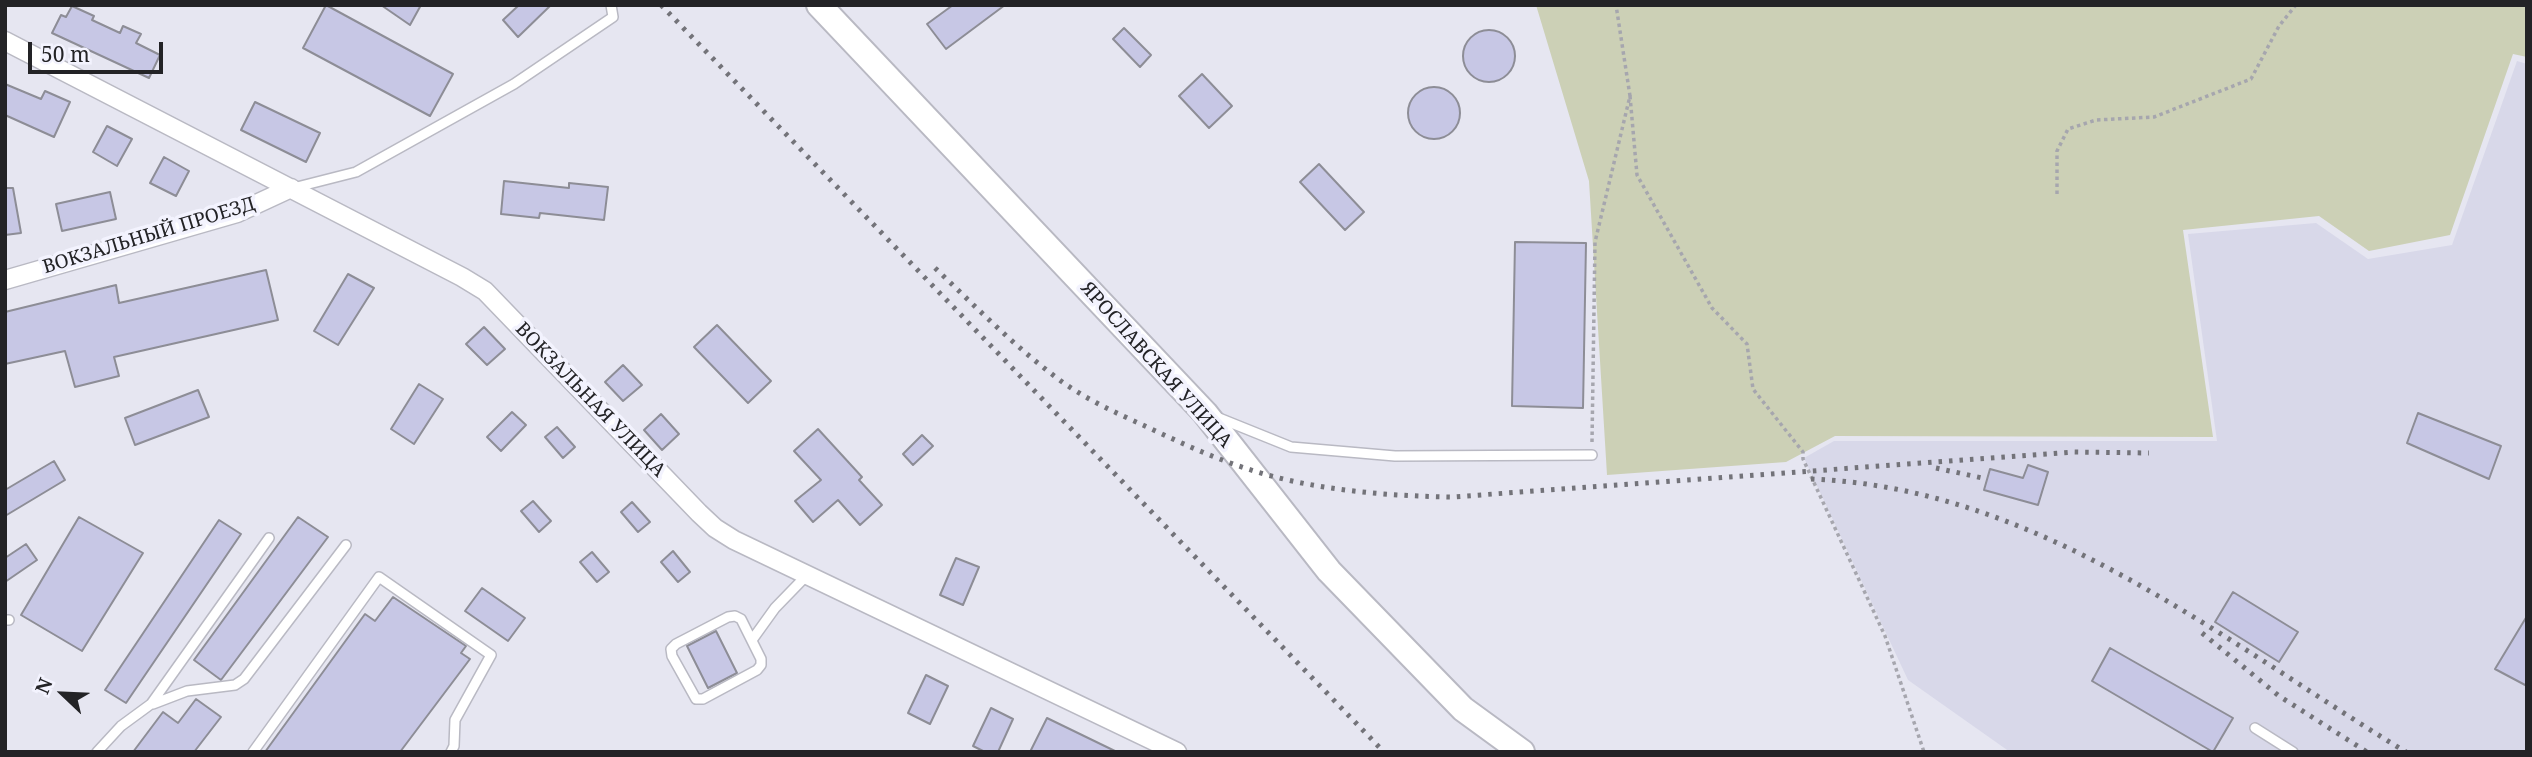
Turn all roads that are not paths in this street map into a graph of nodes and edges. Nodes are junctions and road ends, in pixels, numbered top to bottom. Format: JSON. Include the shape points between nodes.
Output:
{"nodes":[{"id":1,"x":611,"y":5,"type":"edge"},
{"id":2,"x":819,"y":5,"type":"edge"},
{"id":3,"x":5,"y":40,"type":"edge"},
{"id":4,"x":291,"y":188,"type":"junction"},
{"id":5,"x":5,"y":280,"type":"edge"},
{"id":6,"x":1205,"y":413,"type":"junction"},
{"id":7,"x":1592,"y":455,"type":"road end"},
{"id":8,"x":269,"y":538,"type":"dead end"},
{"id":9,"x":346,"y":545,"type":"dead end"},
{"id":10,"x":807,"y":575,"type":"junction"},
{"id":11,"x":751,"y":640,"type":"junction"},
{"id":12,"x":151,"y":704,"type":"junction"},
{"id":13,"x":2255,"y":728,"type":"dead end"},
{"id":14,"x":97,"y":752,"type":"edge"},
{"id":15,"x":253,"y":752,"type":"edge"},
{"id":16,"x":451,"y":752,"type":"edge"},
{"id":17,"x":1177,"y":752,"type":"edge"},
{"id":18,"x":1522,"y":752,"type":"edge"},
{"id":19,"x":2293,"y":752,"type":"edge"}],
"edges":[{"from":1,"to":4,"type":"lane","via":[[613,17],[514,84],[356,172]]},
{"from":2,"to":6,"type":"main road","name":"ЯРОСЛАВСКАЯ УЛИЦА"},
{"from":3,"to":4,"type":"street","name":"ВОКЗАЛЬНАЯ УЛИЦА"},
{"from":4,"to":5,"type":"street","name":"ВОКЗАЛЬНЫЙ ПРОЕЗД","via":[[237,213]]},
{"from":4,"to":10,"type":"street","name":"ВОКЗАЛЬНАЯ УЛИЦА","via":[[485,291],[715,527]]},
{"from":6,"to":7,"type":"lane","via":[[1291,447],[1395,456]]},
{"from":6,"to":18,"type":"main road","name":"ЯРОСЛАВСКАЯ УЛИЦА","via":[[1329,571],[1464,709]]},
{"from":8,"to":12,"type":"lane"},
{"from":9,"to":12,"type":"lane","via":[[244,679]]},
{"from":10,"to":11,"type":"lane"},
{"from":10,"to":17,"type":"street","name":"ВОКЗАЛЬНАЯ УЛИЦА"},
{"from":11,"to":11,"type":"lane","via":[[761,659],[757,670],[696,699],[671,649],[735,616]]},
{"from":12,"to":14,"type":"lane"},
{"from":13,"to":19,"type":"lane"},
{"from":15,"to":16,"type":"lane","via":[[379,578],[491,655],[455,720]]}]}
